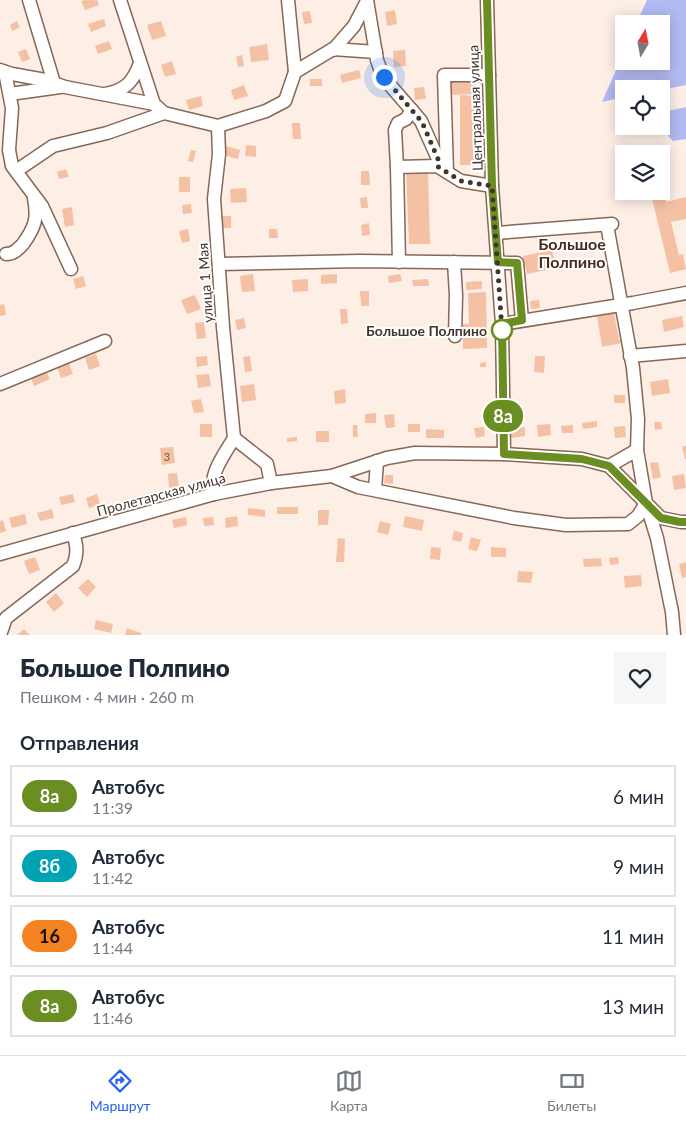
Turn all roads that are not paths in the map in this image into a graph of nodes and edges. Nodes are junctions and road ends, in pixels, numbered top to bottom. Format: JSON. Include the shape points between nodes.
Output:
{"nodes":[{"id":1,"x":29,"y":0,"type":"edge"},
{"id":2,"x":120,"y":0,"type":"edge"},
{"id":3,"x":288,"y":0,"type":"edge"},
{"id":4,"x":367,"y":0,"type":"edge"},
{"id":5,"x":487,"y":0,"type":"edge"},
{"id":6,"x":333,"y":50,"type":"junction"},
{"id":7,"x":376,"y":52,"type":"junction"},
{"id":8,"x":140,"y":63,"type":"junction"},
{"id":9,"x":2,"y":71,"type":"edge"},
{"id":10,"x":295,"y":72,"type":"junction"},
{"id":11,"x":489,"y":75,"type":"junction"},
{"id":12,"x":60,"y":85,"type":"junction"},
{"id":13,"x":10,"y":94,"type":"junction"},
{"id":14,"x":103,"y":94,"type":"junction"},
{"id":15,"x":154,"y":104,"type":"junction"},
{"id":16,"x":412,"y":110,"type":"junction"},
{"id":17,"x":164,"y":114,"type":"junction"},
{"id":18,"x":218,"y":126,"type":"junction"},
{"id":19,"x":397,"y":167,"type":"junction"},
{"id":20,"x":442,"y":169,"type":"junction"},
{"id":21,"x":16,"y":171,"type":"junction"},
{"id":22,"x":492,"y":186,"type":"junction"},
{"id":23,"x":33,"y":194,"type":"junction"},
{"id":24,"x":496,"y":233,"type":"junction"},
{"id":25,"x":6,"y":254,"type":"dead end"},
{"id":26,"x":399,"y":262,"type":"junction"},
{"id":27,"x":454,"y":262,"type":"junction"},
{"id":28,"x":498,"y":262,"type":"junction"},
{"id":29,"x":219,"y":264,"type":"junction"},
{"id":30,"x":71,"y":269,"type":"dead end"},
{"id":31,"x":686,"y":292,"type":"edge"},
{"id":32,"x":621,"y":305,"type":"junction"},
{"id":33,"x":522,"y":320,"type":"junction"},
{"id":34,"x":502,"y":324,"type":"junction"},
{"id":35,"x":455,"y":336,"type":"dead end"},
{"id":36,"x":105,"y":341,"type":"dead end"},
{"id":37,"x":686,"y":351,"type":"edge"},
{"id":38,"x":630,"y":356,"type":"junction"},
{"id":39,"x":0,"y":384,"type":"edge"},
{"id":40,"x":234,"y":438,"type":"junction"},
{"id":41,"x":637,"y":450,"type":"junction"},
{"id":42,"x":504,"y":454,"type":"junction"},
{"id":43,"x":377,"y":462,"type":"junction"},
{"id":44,"x":609,"y":466,"type":"junction"},
{"id":45,"x":332,"y":476,"type":"junction"},
{"id":46,"x":272,"y":483,"type":"junction"},
{"id":47,"x":375,"y":490,"type":"junction"},
{"id":48,"x":214,"y":494,"type":"junction"},
{"id":49,"x":646,"y":503,"type":"junction"},
{"id":50,"x":686,"y":522,"type":"edge"},
{"id":51,"x":73,"y":533,"type":"junction"},
{"id":52,"x":0,"y":554,"type":"edge"},
{"id":53,"x":0,"y":635,"type":"edge"},
{"id":54,"x":674,"y":635,"type":"edge"}],
"edges":[{"from":1,"to":12,"type":"street"},
{"from":2,"to":8,"type":"street"},
{"from":3,"to":10,"type":"street"},
{"from":4,"to":6,"type":"street","via":[[354,26]]},
{"from":4,"to":7,"type":"street"},
{"from":5,"to":11,"type":"street","name":"Центральная улица"},
{"from":6,"to":7,"type":"street"},
{"from":6,"to":10,"type":"street"},
{"from":7,"to":16,"type":"street","via":[[384,77]]},
{"from":8,"to":14,"type":"street","via":[[128,85]]},
{"from":8,"to":15,"type":"street"},
{"from":9,"to":12,"type":"street"},
{"from":9,"to":13,"type":"street"},
{"from":10,"to":18,"type":"street","via":[[284,101],[266,111]]},
{"from":11,"to":20,"type":"street","via":[[444,75]]},
{"from":11,"to":22,"type":"street","name":"Центральная улица"},
{"from":12,"to":13,"type":"street"},
{"from":12,"to":14,"type":"street"},
{"from":13,"to":21,"type":"street","via":[[9,150]]},
{"from":14,"to":15,"type":"street"},
{"from":15,"to":17,"type":"street"},
{"from":16,"to":19,"type":"street","via":[[395,130]]},
{"from":16,"to":20,"type":"street","via":[[422,122]]},
{"from":17,"to":18,"type":"street"},
{"from":17,"to":21,"type":"street","via":[[53,146]]},
{"from":18,"to":29,"type":"street","name":"улица 1 Мая","via":[[214,199]]},
{"from":19,"to":20,"type":"street"},
{"from":19,"to":26,"type":"street"},
{"from":20,"to":22,"type":"street","via":[[461,181]]},
{"from":21,"to":23,"type":"street"},
{"from":22,"to":24,"type":"street","name":"Центральная улица"},
{"from":23,"to":25,"type":"street","via":[[36,211],[34,229],[18,249]]},
{"from":23,"to":30,"type":"street","via":[[42,206]]},
{"from":24,"to":28,"type":"street","name":"Центральная улица"},
{"from":24,"to":32,"type":"street","via":[[610,225]]},
{"from":26,"to":27,"type":"street"},
{"from":26,"to":29,"type":"street"},
{"from":27,"to":28,"type":"street"},
{"from":27,"to":35,"type":"street"},
{"from":28,"to":33,"type":"street","via":[[517,263]]},
{"from":28,"to":34,"type":"street","name":"Центральная улица"},
{"from":29,"to":40,"type":"street","name":"улица 1 Мая"},
{"from":31,"to":32,"type":"street"},
{"from":32,"to":33,"type":"street"},
{"from":32,"to":38,"type":"street"},
{"from":33,"to":34,"type":"street"},
{"from":34,"to":42,"type":"street","name":"Центральная улица"},
{"from":36,"to":39,"type":"street"},
{"from":37,"to":38,"type":"street"},
{"from":38,"to":41,"type":"street","via":[[638,419]]},
{"from":40,"to":46,"type":"street","via":[[268,464]]},
{"from":40,"to":48,"type":"street","via":[[212,478]]},
{"from":41,"to":44,"type":"street"},
{"from":41,"to":49,"type":"street"},
{"from":42,"to":43,"type":"street","via":[[415,452]]},
{"from":42,"to":44,"type":"street","via":[[582,459]]},
{"from":43,"to":45,"type":"street"},
{"from":43,"to":47,"type":"street"},
{"from":44,"to":49,"type":"street"},
{"from":45,"to":46,"type":"street","name":"Пролетарская улица"},
{"from":45,"to":47,"type":"street"},
{"from":46,"to":48,"type":"street","name":"Пролетарская улица"},
{"from":47,"to":49,"type":"street","via":[[566,525],[628,524]]},
{"from":48,"to":51,"type":"street","name":"Пролетарская улица"},
{"from":49,"to":50,"type":"street","via":[[661,518]]},
{"from":49,"to":54,"type":"street","via":[[657,538]]},
{"from":51,"to":52,"type":"street","name":"Пролетарская улица"},
{"from":51,"to":53,"type":"street","via":[[78,548],[73,566],[6,618]]}]}
